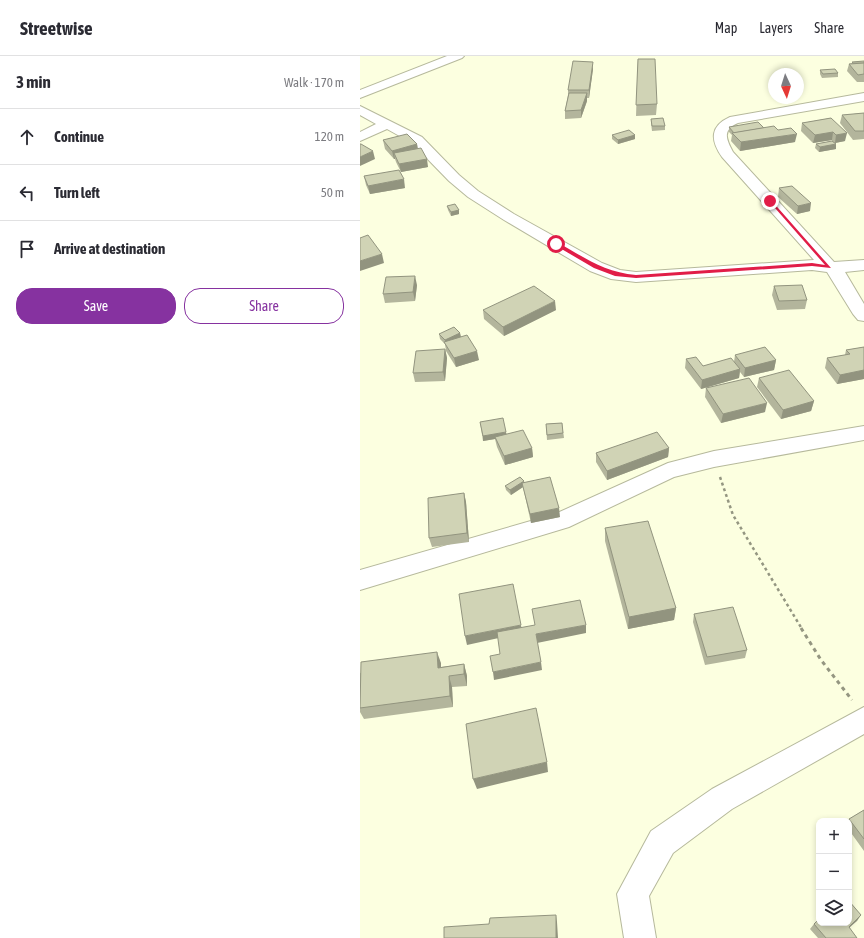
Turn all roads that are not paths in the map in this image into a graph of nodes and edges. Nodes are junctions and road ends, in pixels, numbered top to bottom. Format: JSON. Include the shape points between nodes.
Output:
{"nodes":[{"id":1,"x":458,"y":56,"type":"edge"},
{"id":2,"x":360,"y":94,"type":"edge"},
{"id":3,"x":864,"y":97,"type":"edge"},
{"id":4,"x":360,"y":110,"type":"edge"},
{"id":5,"x":387,"y":124,"type":"junction"},
{"id":6,"x":360,"y":137,"type":"edge"},
{"id":7,"x":864,"y":265,"type":"edge"},
{"id":8,"x":832,"y":267,"type":"junction"},
{"id":9,"x":864,"y":316,"type":"edge"},
{"id":10,"x":864,"y":433,"type":"edge"},
{"id":11,"x":360,"y":580,"type":"edge"},
{"id":12,"x":859,"y":711,"type":"edge"},
{"id":13,"x":640,"y":938,"type":"edge"}],
"edges":[{"from":1,"to":2,"type":"street"},
{"from":3,"to":8,"type":"street","via":[[735,120],[725,124],[720,132],[720,142],[727,154]]},
{"from":4,"to":5,"type":"street"},
{"from":5,"to":6,"type":"street"},
{"from":5,"to":8,"type":"street","via":[[418,140],[473,194],[596,267],[617,275],[643,276],[812,265]]},
{"from":7,"to":8,"type":"street"},
{"from":8,"to":9,"type":"street"},
{"from":10,"to":11,"type":"street","via":[[714,459],[668,471],[561,521]]},
{"from":12,"to":13,"type":"street","via":[[722,799],[662,842],[633,894]]}]}
